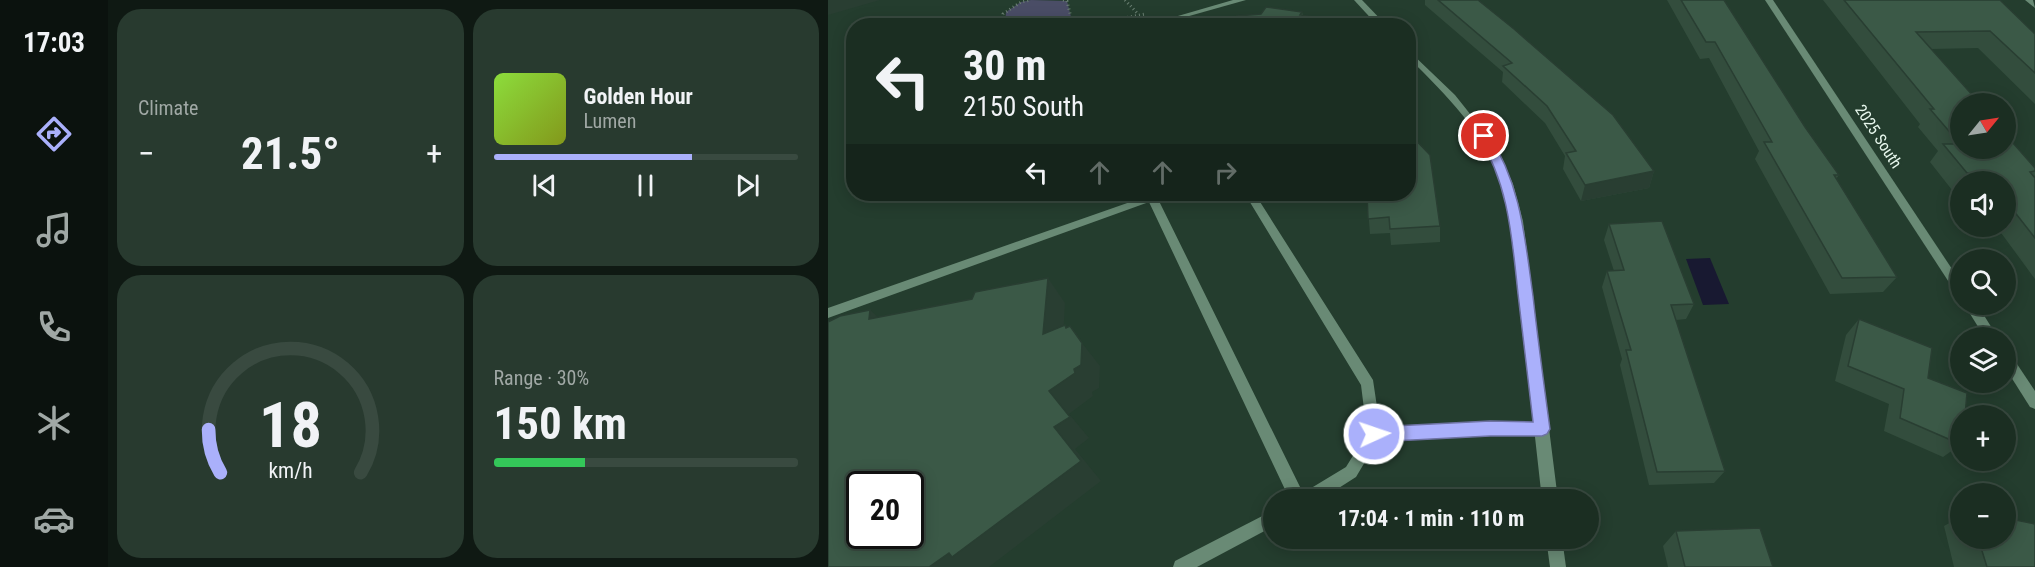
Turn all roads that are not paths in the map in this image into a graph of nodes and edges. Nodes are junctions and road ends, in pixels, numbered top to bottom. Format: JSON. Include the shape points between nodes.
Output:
{"nodes":[{"id":1,"x":1242,"y":0,"type":"edge"},
{"id":2,"x":1358,"y":0,"type":"edge"},
{"id":3,"x":1770,"y":0,"type":"edge"},
{"id":4,"x":2029,"y":0,"type":"edge"},
{"id":5,"x":2035,"y":6,"type":"edge"},
{"id":6,"x":1174,"y":18,"type":"dead end"},
{"id":7,"x":1375,"y":18,"type":"edge"},
{"id":8,"x":1416,"y":60,"type":"edge"},
{"id":9,"x":1141,"y":201,"type":"edge"},
{"id":10,"x":1161,"y":201,"type":"edge"},
{"id":11,"x":1254,"y":201,"type":"edge"},
{"id":12,"x":1950,"y":275,"type":"edge"},
{"id":13,"x":828,"y":313,"type":"edge"},
{"id":14,"x":2016,"y":374,"type":"edge"},
{"id":15,"x":2035,"y":403,"type":"edge"},
{"id":16,"x":1542,"y":429,"type":"junction"},
{"id":17,"x":1374,"y":434,"type":"junction"},
{"id":18,"x":1293,"y":489,"type":"edge"},
{"id":19,"x":1323,"y":489,"type":"edge"},
{"id":20,"x":1549,"y":489,"type":"edge"},
{"id":21,"x":1263,"y":523,"type":"edge"},
{"id":22,"x":1556,"y":549,"type":"edge"},
{"id":23,"x":1181,"y":567,"type":"edge"},
{"id":24,"x":1558,"y":567,"type":"edge"}],
"edges":[{"from":1,"to":6,"type":"street"},
{"from":2,"to":7,"type":"street"},
{"from":3,"to":12,"type":"street","name":"2025 South"},
{"from":4,"to":5,"type":"street"},
{"from":8,"to":16,"type":"street","via":[[1474,121],[1508,184]]},
{"from":9,"to":13,"type":"street"},
{"from":10,"to":18,"type":"street"},
{"from":11,"to":17,"type":"street","via":[[1368,384]]},
{"from":14,"to":15,"type":"street"},
{"from":16,"to":17,"type":"street"},
{"from":16,"to":20,"type":"street"},
{"from":17,"to":19,"type":"street","via":[[1351,472]]},
{"from":21,"to":23,"type":"street"},
{"from":22,"to":24,"type":"street"}]}
